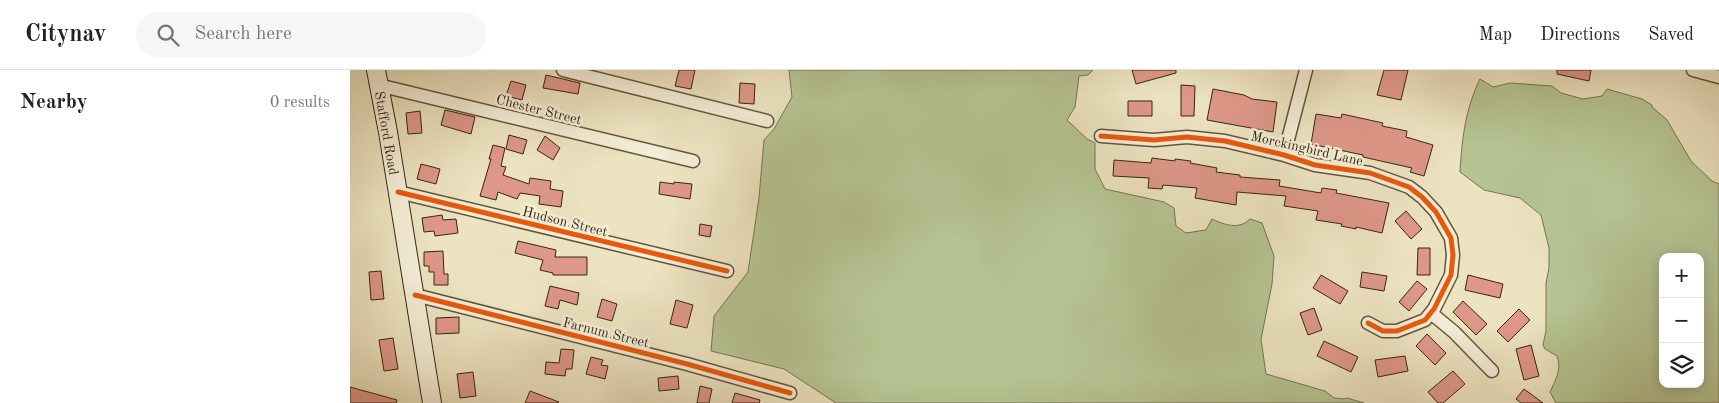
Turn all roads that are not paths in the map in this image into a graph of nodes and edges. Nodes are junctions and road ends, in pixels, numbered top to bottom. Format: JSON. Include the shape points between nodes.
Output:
{"nodes":[{"id":1,"x":563,"y":70,"type":"edge"},
{"id":2,"x":1306,"y":70,"type":"edge"},
{"id":3,"x":1693,"y":70,"type":"edge"},
{"id":4,"x":1719,"y":77,"type":"edge"},
{"id":5,"x":377,"y":78,"type":"edge"},
{"id":6,"x":766,"y":121,"type":"dead end"},
{"id":7,"x":1101,"y":136,"type":"dead end"},
{"id":8,"x":1284,"y":155,"type":"junction"},
{"id":9,"x":693,"y":161,"type":"dead end"},
{"id":10,"x":398,"y":192,"type":"junction"},
{"id":11,"x":727,"y":271,"type":"dead end"},
{"id":12,"x":415,"y":295,"type":"junction"},
{"id":13,"x":1431,"y":313,"type":"junction"},
{"id":14,"x":1368,"y":323,"type":"dead end"},
{"id":15,"x":1492,"y":372,"type":"dead end"},
{"id":16,"x":790,"y":393,"type":"dead end"},
{"id":17,"x":432,"y":403,"type":"edge"}],
"edges":[{"from":1,"to":6,"type":"street"},
{"from":2,"to":8,"type":"street"},
{"from":3,"to":4,"type":"street"},
{"from":5,"to":9,"type":"street","name":"Chester Street"},
{"from":5,"to":10,"type":"main road","name":"Stafford Road"},
{"from":7,"to":8,"type":"street","name":"Morckingbird Lane","via":[[1154,140],[1187,137],[1225,141]]},
{"from":8,"to":13,"type":"street","name":"Morckingbird Lane","via":[[1315,165],[1370,174],[1409,187],[1436,212],[1451,238],[1453,255],[1451,276]]},
{"from":10,"to":11,"type":"street","name":"Hudson Street"},
{"from":10,"to":12,"type":"main road","name":"Stafford Road"},
{"from":12,"to":16,"type":"street","name":"Farnum Street"},
{"from":12,"to":17,"type":"main road","name":"Stafford Road"},
{"from":13,"to":14,"type":"street","name":"Morckingbird Lane","via":[[1424,320],[1397,331],[1383,331]]},
{"from":13,"to":15,"type":"street"}]}
